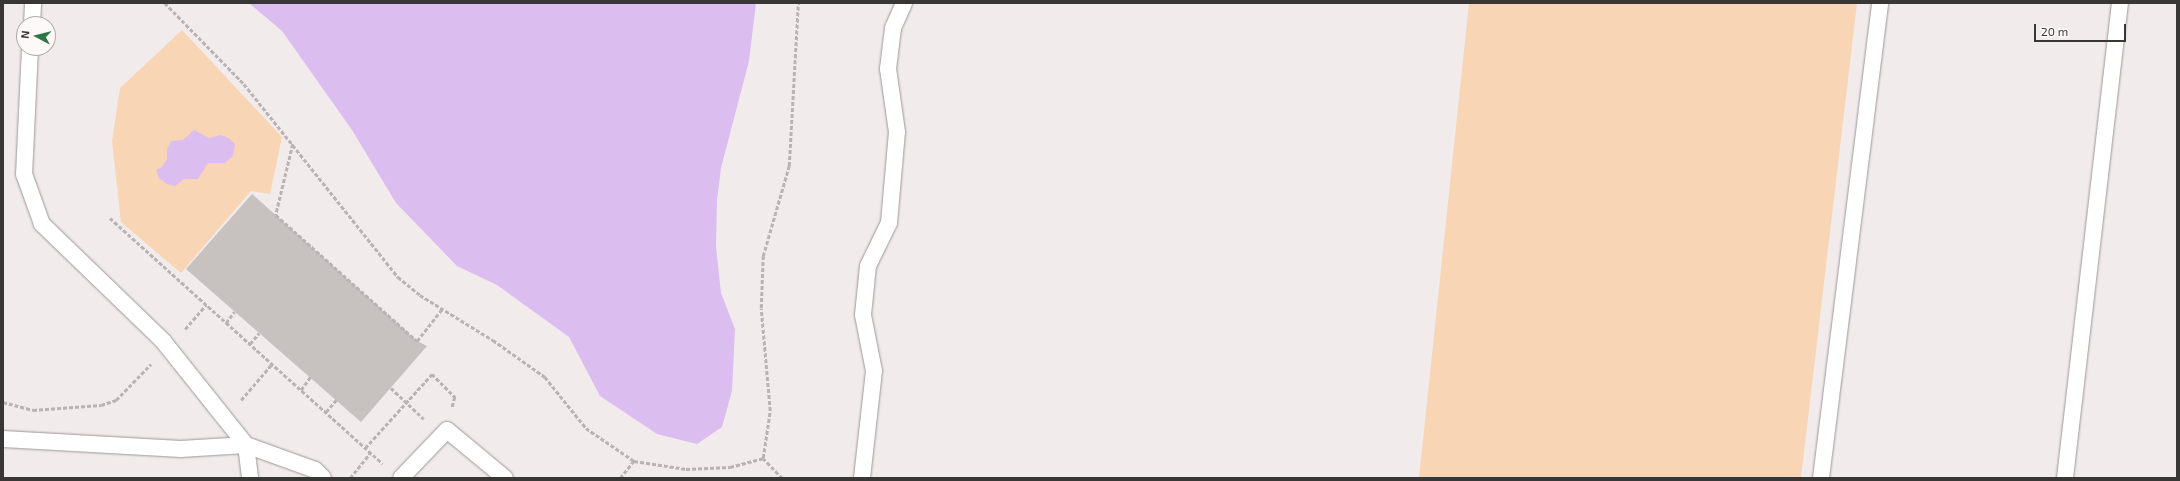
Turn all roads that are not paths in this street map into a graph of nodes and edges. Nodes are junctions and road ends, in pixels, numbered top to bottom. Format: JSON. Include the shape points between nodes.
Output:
{"nodes":[{"id":1,"x":33,"y":3,"type":"edge"},
{"id":2,"x":904,"y":3,"type":"edge"},
{"id":3,"x":1880,"y":3,"type":"edge"},
{"id":4,"x":2120,"y":3,"type":"edge"},
{"id":5,"x":32,"y":16,"type":"edge"},
{"id":6,"x":30,"y":56,"type":"edge"},
{"id":7,"x":3,"y":439,"type":"edge"},
{"id":8,"x":246,"y":446,"type":"junction"},
{"id":9,"x":250,"y":478,"type":"edge"},
{"id":10,"x":323,"y":478,"type":"edge"},
{"id":11,"x":401,"y":478,"type":"edge"},
{"id":12,"x":505,"y":478,"type":"edge"},
{"id":13,"x":862,"y":478,"type":"edge"},
{"id":14,"x":1821,"y":478,"type":"edge"},
{"id":15,"x":2065,"y":478,"type":"edge"}],
"edges":[{"from":1,"to":5,"type":"lane"},
{"from":2,"to":13,"type":"lane","via":[[893,28],[888,69],[898,132],[889,223],[868,266],[863,315],[874,371]]},
{"from":3,"to":14,"type":"lane"},
{"from":4,"to":15,"type":"lane"},
{"from":6,"to":8,"type":"lane","via":[[24,174],[42,224],[168,347]]},
{"from":7,"to":8,"type":"lane","via":[[181,449]]},
{"from":8,"to":9,"type":"lane"},
{"from":8,"to":10,"type":"lane","via":[[315,470]]},
{"from":11,"to":12,"type":"lane","via":[[447,430]]}]}
